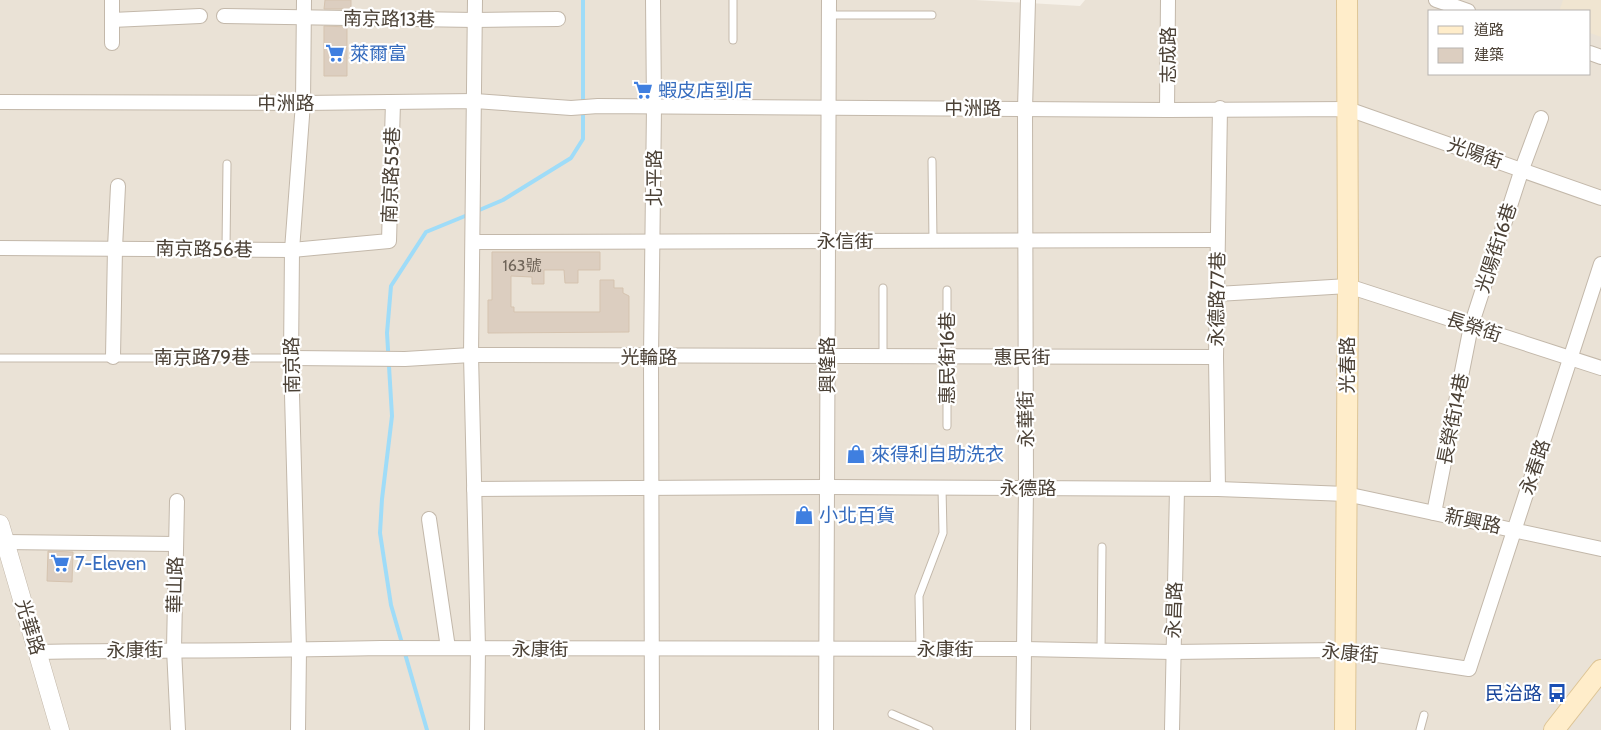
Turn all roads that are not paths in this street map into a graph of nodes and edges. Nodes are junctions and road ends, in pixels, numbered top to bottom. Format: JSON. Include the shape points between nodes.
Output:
{"nodes":[{"id":1,"x":112,"y":0,"type":"edge"},
{"id":2,"x":304,"y":0,"type":"edge"},
{"id":3,"x":475,"y":0,"type":"edge"},
{"id":4,"x":653,"y":0,"type":"edge"},
{"id":5,"x":733,"y":0,"type":"edge"},
{"id":6,"x":829,"y":0,"type":"edge"},
{"id":7,"x":1028,"y":0,"type":"edge"},
{"id":8,"x":1168,"y":0,"type":"edge"},
{"id":9,"x":1347,"y":0,"type":"edge"},
{"id":10,"x":1436,"y":0,"type":"edge"},
{"id":11,"x":1465,"y":10,"type":"edge"},
{"id":12,"x":829,"y":15,"type":"junction"},
{"id":13,"x":932,"y":15,"type":"dead end"},
{"id":14,"x":200,"y":16,"type":"dead end"},
{"id":15,"x":224,"y":16,"type":"dead end"},
{"id":16,"x":304,"y":18,"type":"junction"},
{"id":17,"x":558,"y":19,"type":"dead end"},
{"id":18,"x":112,"y":20,"type":"junction"},
{"id":19,"x":475,"y":20,"type":"junction"},
{"id":20,"x":733,"y":40,"type":"dead end"},
{"id":21,"x":112,"y":43,"type":"dead end"},
{"id":22,"x":474,"y":101,"type":"junction"},
{"id":23,"x":0,"y":102,"type":"edge"},
{"id":24,"x":393,"y":102,"type":"junction"},
{"id":25,"x":302,"y":103,"type":"junction"},
{"id":26,"x":654,"y":106,"type":"junction"},
{"id":27,"x":829,"y":107,"type":"junction"},
{"id":28,"x":1220,"y":108,"type":"junction"},
{"id":29,"x":1025,"y":109,"type":"junction"},
{"id":30,"x":1348,"y":109,"type":"junction"},
{"id":31,"x":1167,"y":110,"type":"junction"},
{"id":32,"x":1541,"y":118,"type":"dead end"},
{"id":33,"x":932,"y":162,"type":"dead end"},
{"id":34,"x":228,"y":164,"type":"dead end"},
{"id":35,"x":1522,"y":169,"type":"junction"},
{"id":36,"x":118,"y":186,"type":"dead end"},
{"id":37,"x":1601,"y":198,"type":"edge"},
{"id":38,"x":473,"y":238,"type":"junction"},
{"id":39,"x":1025,"y":240,"type":"junction"},
{"id":40,"x":1217,"y":240,"type":"junction"},
{"id":41,"x":828,"y":241,"type":"junction"},
{"id":42,"x":933,"y":241,"type":"junction"},
{"id":43,"x":654,"y":242,"type":"junction"},
{"id":44,"x":0,"y":248,"type":"edge"},
{"id":45,"x":115,"y":248,"type":"junction"},
{"id":46,"x":226,"y":249,"type":"junction"},
{"id":47,"x":292,"y":250,"type":"junction"},
{"id":48,"x":1601,"y":264,"type":"edge"},
{"id":49,"x":1348,"y":286,"type":"junction"},
{"id":50,"x":883,"y":288,"type":"dead end"},
{"id":51,"x":947,"y":290,"type":"dead end"},
{"id":52,"x":1217,"y":294,"type":"junction"},
{"id":53,"x":1471,"y":326,"type":"junction"},
{"id":54,"x":471,"y":355,"type":"junction"},
{"id":55,"x":113,"y":357,"type":"junction"},
{"id":56,"x":651,"y":357,"type":"junction"},
{"id":57,"x":827,"y":357,"type":"junction"},
{"id":58,"x":883,"y":357,"type":"junction"},
{"id":59,"x":947,"y":357,"type":"junction"},
{"id":60,"x":1025,"y":357,"type":"junction"},
{"id":61,"x":1216,"y":357,"type":"junction"},
{"id":62,"x":0,"y":358,"type":"edge"},
{"id":63,"x":291,"y":358,"type":"junction"},
{"id":64,"x":1570,"y":358,"type":"junction"},
{"id":65,"x":1601,"y":368,"type":"edge"},
{"id":66,"x":947,"y":426,"type":"dead end"},
{"id":67,"x":828,"y":487,"type":"junction"},
{"id":68,"x":652,"y":488,"type":"junction"},
{"id":69,"x":942,"y":488,"type":"junction"},
{"id":70,"x":1026,"y":488,"type":"junction"},
{"id":71,"x":474,"y":489,"type":"junction"},
{"id":72,"x":1177,"y":489,"type":"junction"},
{"id":73,"x":1218,"y":489,"type":"junction"},
{"id":74,"x":1346,"y":494,"type":"junction"},
{"id":75,"x":177,"y":500,"type":"dead end"},
{"id":76,"x":1434,"y":513,"type":"junction"},
{"id":77,"x":430,"y":519,"type":"dead end"},
{"id":78,"x":0,"y":524,"type":"edge"},
{"id":79,"x":1515,"y":530,"type":"junction"},
{"id":80,"x":4,"y":542,"type":"junction"},
{"id":81,"x":176,"y":544,"type":"junction"},
{"id":82,"x":1102,"y":547,"type":"dead end"},
{"id":83,"x":1601,"y":549,"type":"edge"},
{"id":84,"x":448,"y":648,"type":"junction"},
{"id":85,"x":478,"y":648,"type":"junction"},
{"id":86,"x":174,"y":649,"type":"junction"},
{"id":87,"x":653,"y":649,"type":"junction"},
{"id":88,"x":825,"y":649,"type":"junction"},
{"id":89,"x":920,"y":649,"type":"junction"},
{"id":90,"x":1024,"y":649,"type":"junction"},
{"id":91,"x":299,"y":650,"type":"junction"},
{"id":92,"x":1345,"y":650,"type":"junction"},
{"id":93,"x":1101,"y":651,"type":"junction"},
{"id":94,"x":38,"y":652,"type":"junction"},
{"id":95,"x":1172,"y":652,"type":"junction"},
{"id":96,"x":1469,"y":669,"type":"joint"},
{"id":97,"x":1601,"y":670,"type":"edge"},
{"id":98,"x":892,"y":714,"type":"dead end"},
{"id":99,"x":1424,"y":715,"type":"dead end"},
{"id":100,"x":60,"y":730,"type":"edge"},
{"id":101,"x":178,"y":730,"type":"edge"},
{"id":102,"x":298,"y":730,"type":"edge"},
{"id":103,"x":477,"y":730,"type":"edge"},
{"id":104,"x":652,"y":730,"type":"edge"},
{"id":105,"x":826,"y":730,"type":"edge"},
{"id":106,"x":930,"y":730,"type":"edge"},
{"id":107,"x":1023,"y":730,"type":"edge"},
{"id":108,"x":1172,"y":730,"type":"edge"},
{"id":109,"x":1345,"y":730,"type":"edge"},
{"id":110,"x":1420,"y":730,"type":"edge"},
{"id":111,"x":1554,"y":730,"type":"edge"}],
"edges":[{"from":1,"to":18,"type":"street"},
{"from":2,"to":16,"type":"street","name":"南京路"},
{"from":3,"to":19,"type":"street"},
{"from":4,"to":26,"type":"street","name":"北平路"},
{"from":5,"to":20,"type":"lane"},
{"from":6,"to":12,"type":"street","name":"興隆路"},
{"from":7,"to":29,"type":"street","name":"永華街"},
{"from":8,"to":31,"type":"street","name":"志成路"},
{"from":9,"to":30,"type":"main road","name":"光春路"},
{"from":10,"to":11,"type":"street"},
{"from":12,"to":13,"type":"lane"},
{"from":12,"to":27,"type":"street","name":"興隆路"},
{"from":14,"to":18,"type":"street"},
{"from":15,"to":16,"type":"street","name":"南京路13巷"},
{"from":16,"to":19,"type":"street","name":"南京路13巷"},
{"from":16,"to":25,"type":"street","name":"南京路"},
{"from":17,"to":19,"type":"street","name":"南京路13巷"},
{"from":18,"to":21,"type":"street"},
{"from":19,"to":22,"type":"street"},
{"from":22,"to":24,"type":"street","name":"中洲路"},
{"from":22,"to":26,"type":"street","name":"中洲路","via":[[572,108]]},
{"from":22,"to":38,"type":"street"},
{"from":23,"to":25,"type":"street","name":"中洲路"},
{"from":24,"to":25,"type":"street","name":"中洲路"},
{"from":24,"to":47,"type":"street","name":"南京路55巷","via":[[389,241]]},
{"from":25,"to":47,"type":"street","name":"南京路"},
{"from":26,"to":27,"type":"street","name":"中洲路"},
{"from":26,"to":43,"type":"street","name":"北平路"},
{"from":27,"to":29,"type":"street","name":"中洲路"},
{"from":27,"to":41,"type":"street","name":"興隆路"},
{"from":28,"to":30,"type":"street","name":"中洲路"},
{"from":28,"to":31,"type":"street","name":"中洲路"},
{"from":28,"to":40,"type":"street","name":"永德路77巷"},
{"from":29,"to":31,"type":"street","name":"中洲路"},
{"from":29,"to":39,"type":"street","name":"永華街"},
{"from":30,"to":35,"type":"street","name":"光陽街"},
{"from":30,"to":49,"type":"main road","name":"光春路"},
{"from":32,"to":35,"type":"street","name":"光陽街16巷"},
{"from":33,"to":42,"type":"lane"},
{"from":34,"to":46,"type":"lane"},
{"from":35,"to":37,"type":"street","name":"光陽街"},
{"from":35,"to":53,"type":"street","name":"光陽街16巷"},
{"from":36,"to":45,"type":"street"},
{"from":38,"to":43,"type":"street","name":"永信街"},
{"from":38,"to":54,"type":"street"},
{"from":39,"to":40,"type":"street","name":"永信街"},
{"from":39,"to":42,"type":"street","name":"永信街"},
{"from":39,"to":60,"type":"street","name":"永華街"},
{"from":40,"to":52,"type":"street","name":"永德路77巷"},
{"from":41,"to":42,"type":"street","name":"永信街"},
{"from":41,"to":43,"type":"street","name":"永信街"},
{"from":41,"to":57,"type":"street","name":"興隆路"},
{"from":43,"to":56,"type":"street","name":"北平路"},
{"from":44,"to":45,"type":"street","name":"南京路56巷"},
{"from":45,"to":46,"type":"street","name":"南京路56巷"},
{"from":45,"to":55,"type":"street"},
{"from":46,"to":47,"type":"street","name":"南京路56巷"},
{"from":47,"to":63,"type":"street","name":"南京路"},
{"from":48,"to":64,"type":"street","name":"永春路"},
{"from":49,"to":52,"type":"street"},
{"from":49,"to":53,"type":"street","name":"長榮街"},
{"from":49,"to":74,"type":"main road","name":"光春路"},
{"from":50,"to":58,"type":"lane"},
{"from":51,"to":59,"type":"lane","name":"惠民街16巷"},
{"from":52,"to":61,"type":"street","name":"永德路77巷"},
{"from":53,"to":64,"type":"street","name":"長榮街"},
{"from":53,"to":76,"type":"street","name":"長榮街14巷"},
{"from":54,"to":56,"type":"street","name":"光輪路"},
{"from":54,"to":63,"type":"street","name":"光輪路","via":[[405,359]]},
{"from":54,"to":71,"type":"street"},
{"from":55,"to":62,"type":"lane","name":"南京路79巷"},
{"from":55,"to":63,"type":"lane","name":"南京路79巷"},
{"from":56,"to":57,"type":"street","name":"光輪路"},
{"from":56,"to":68,"type":"street","name":"北平路"},
{"from":57,"to":58,"type":"street","name":"惠民街"},
{"from":57,"to":67,"type":"street","name":"興隆路"},
{"from":58,"to":59,"type":"street","name":"惠民街"},
{"from":59,"to":60,"type":"street","name":"惠民街"},
{"from":59,"to":66,"type":"lane","name":"惠民街16巷"},
{"from":60,"to":61,"type":"street","name":"惠民街"},
{"from":60,"to":70,"type":"street","name":"永華街"},
{"from":61,"to":73,"type":"street","name":"永德路77巷"},
{"from":63,"to":91,"type":"street","name":"南京路"},
{"from":64,"to":65,"type":"street","name":"長榮街"},
{"from":64,"to":79,"type":"street","name":"永春路"},
{"from":67,"to":68,"type":"street","name":"永德路"},
{"from":67,"to":69,"type":"street","name":"永德路"},
{"from":67,"to":88,"type":"street","name":"興隆路"},
{"from":68,"to":71,"type":"street","name":"永德路"},
{"from":68,"to":87,"type":"street","name":"北平路"},
{"from":69,"to":70,"type":"street","name":"永德路"},
{"from":69,"to":89,"type":"lane","via":[[943,533],[919,596]]},
{"from":70,"to":72,"type":"street","name":"永德路"},
{"from":70,"to":90,"type":"street","name":"永華街"},
{"from":71,"to":85,"type":"street"},
{"from":72,"to":73,"type":"street","name":"永德路"},
{"from":72,"to":95,"type":"street","name":"永昌路"},
{"from":73,"to":74,"type":"street","name":"永德路"},
{"from":74,"to":76,"type":"street","name":"新興路"},
{"from":74,"to":92,"type":"main road","name":"光春路"},
{"from":75,"to":81,"type":"street","name":"華山路"},
{"from":76,"to":79,"type":"street","name":"新興路"},
{"from":77,"to":84,"type":"street"},
{"from":78,"to":80,"type":"street","name":"光華路"},
{"from":79,"to":83,"type":"street","name":"新興路"},
{"from":79,"to":96,"type":"street","name":"永春路"},
{"from":80,"to":81,"type":"street"},
{"from":80,"to":94,"type":"street","name":"光華路"},
{"from":81,"to":86,"type":"street","name":"華山路"},
{"from":82,"to":93,"type":"lane"},
{"from":84,"to":85,"type":"street","name":"永康街"},
{"from":84,"to":91,"type":"street","name":"永康街"},
{"from":85,"to":87,"type":"street","name":"永康街"},
{"from":85,"to":103,"type":"street"},
{"from":86,"to":91,"type":"street","name":"永康街"},
{"from":86,"to":94,"type":"street","name":"永康街"},
{"from":86,"to":101,"type":"street","name":"華山路"},
{"from":87,"to":88,"type":"street","name":"永康街"},
{"from":87,"to":104,"type":"street","name":"北平路"},
{"from":88,"to":89,"type":"street","name":"永康街"},
{"from":88,"to":105,"type":"street","name":"興隆路"},
{"from":89,"to":90,"type":"street","name":"永康街"},
{"from":90,"to":93,"type":"street","name":"永康街"},
{"from":90,"to":107,"type":"street","name":"永華街"},
{"from":91,"to":102,"type":"street","name":"南京路"},
{"from":92,"to":95,"type":"street","name":"永康街"},
{"from":92,"to":96,"type":"street","name":"永康街"},
{"from":92,"to":109,"type":"main road","name":"光春路"},
{"from":93,"to":95,"type":"street","name":"永康街"},
{"from":94,"to":100,"type":"street","name":"光華路"},
{"from":95,"to":108,"type":"street","name":"永昌路"},
{"from":97,"to":111,"type":"main road"},
{"from":98,"to":106,"type":"lane"},
{"from":99,"to":110,"type":"lane"}]}
